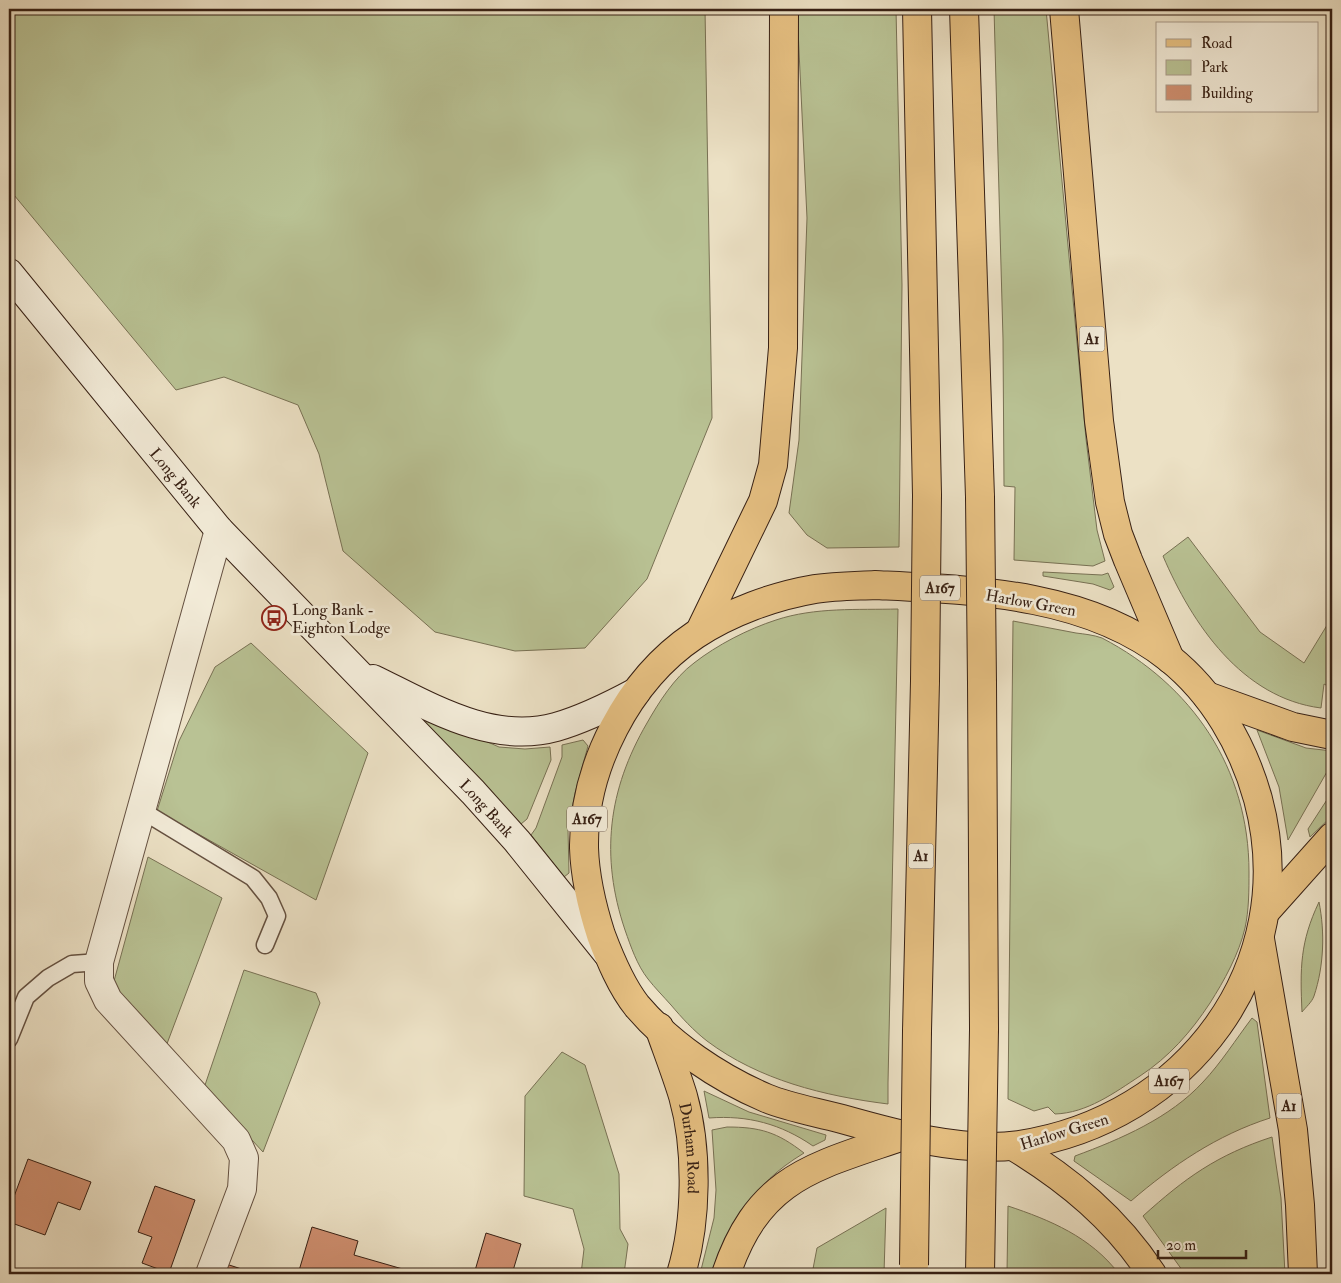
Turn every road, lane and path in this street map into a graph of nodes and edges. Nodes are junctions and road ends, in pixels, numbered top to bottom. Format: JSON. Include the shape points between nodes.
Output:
{"nodes":[{"id":1,"x":784,"y":9,"type":"edge"},
{"id":2,"x":917,"y":9,"type":"edge"},
{"id":3,"x":964,"y":9,"type":"edge"},
{"id":4,"x":1064,"y":9,"type":"edge"},
{"id":5,"x":9,"y":273,"type":"edge"},
{"id":6,"x":219,"y":530,"type":"junction"},
{"id":7,"x":700,"y":632,"type":"junction"},
{"id":8,"x":1170,"y":659,"type":"junction"},
{"id":9,"x":356,"y":671,"type":"junction"},
{"id":10,"x":636,"y":692,"type":"junction"},
{"id":11,"x":1207,"y":696,"type":"junction"},
{"id":12,"x":1332,"y":735,"type":"edge"},
{"id":13,"x":141,"y":810,"type":"junction"},
{"id":14,"x":1332,"y":838,"type":"edge"},
{"id":15,"x":1266,"y":910,"type":"junction"},
{"id":16,"x":1260,"y":938,"type":"junction"},
{"id":17,"x":265,"y":946,"type":"dead end"},
{"id":18,"x":608,"y":954,"type":"junction"},
{"id":19,"x":100,"y":962,"type":"junction"},
{"id":20,"x":659,"y":1027,"type":"junction"},
{"id":21,"x":9,"y":1039,"type":"edge"},
{"id":22,"x":903,"y":1136,"type":"junction"},
{"id":23,"x":1013,"y":1146,"type":"junction"},
{"id":24,"x":914,"y":1270,"type":"edge"},
{"id":25,"x":210,"y":1274,"type":"edge"},
{"id":26,"x":681,"y":1274,"type":"edge"},
{"id":27,"x":726,"y":1274,"type":"edge"},
{"id":28,"x":980,"y":1274,"type":"edge"},
{"id":29,"x":1152,"y":1274,"type":"edge"},
{"id":30,"x":1303,"y":1274,"type":"edge"}],
"edges":[{"from":1,"to":7,"type":"main road","via":[[783,348],[773,465],[763,501]]},
{"from":2,"to":24,"type":"main road","number":"A1","bridge":true,"via":[[927,495]]},
{"from":3,"to":28,"type":"main road","bridge":true,"via":[[980,496],[984,1029]]},
{"from":4,"to":8,"type":"main road","number":"A1","via":[[1099,422],[1109,494],[1118,534]]},
{"from":5,"to":6,"type":"main road","name":"Long Bank"},
{"from":6,"to":9,"type":"main road","name":"Long Bank"},
{"from":6,"to":13,"type":"main road"},
{"from":7,"to":8,"type":"main road","name":"Harlow Green","number":"A167","via":[[773,599],[817,589],[875,585],[950,589],[1062,605],[1101,618],[1137,636]]},
{"from":7,"to":10,"type":"main road","name":"Harlow Green","number":"A167","via":[[659,665]]},
{"from":8,"to":11,"type":"main road","name":"Harlow Green","number":"A167"},
{"from":9,"to":10,"type":"main road","name":"Long Bank","via":[[455,719],[490,729],[523,732],[554,727],[595,713]]},
{"from":9,"to":18,"type":"main road","name":"Long Bank","via":[[498,820]]},
{"from":10,"to":18,"type":"main road","name":"Harlow Green","number":"A167","via":[[608,740],[593,783],[584,847],[590,902]]},
{"from":11,"to":12,"type":"main road","number":"A167","via":[[1293,727]]},
{"from":11,"to":15,"type":"main road","name":"Harlow Green","number":"A167","via":[[1241,750],[1253,783],[1266,844]]},
{"from":13,"to":17,"type":"lane","via":[[253,878],[269,898],[277,916]]},
{"from":13,"to":19,"type":"main road"},
{"from":14,"to":15,"type":"main road"},
{"from":15,"to":16,"type":"main road","name":"Harlow Green","number":"A167"},
{"from":16,"to":23,"type":"main road","name":"Harlow Green","number":"A167","via":[[1243,982],[1220,1023],[1175,1076],[1116,1116],[1046,1140]]},
{"from":16,"to":30,"type":"main road","number":"A1","via":[[1293,1130]]},
{"from":18,"to":20,"type":"main road","name":"Harlow Green","number":"A167","via":[[635,1003]]},
{"from":19,"to":21,"type":"lane","via":[[72,964],[48,978],[26,997]]},
{"from":19,"to":25,"type":"main road","via":[[99,981],[108,1000],[236,1140],[244,1158],[242,1189]]},
{"from":20,"to":22,"type":"main road","name":"Harlow Green","number":"A167","via":[[709,1068],[768,1099]]},
{"from":20,"to":26,"type":"main road","name":"Durham Road","number":"A167","via":[[684,1098],[693,1167],[687,1256]]},
{"from":22,"to":23,"type":"main road","name":"Harlow Green","number":"A167","via":[[954,1144]]},
{"from":22,"to":27,"type":"main road","number":"A167","via":[[821,1166],[777,1191],[751,1218]]},
{"from":23,"to":29,"type":"main road","via":[[1068,1182],[1094,1204],[1137,1251]]}]}
